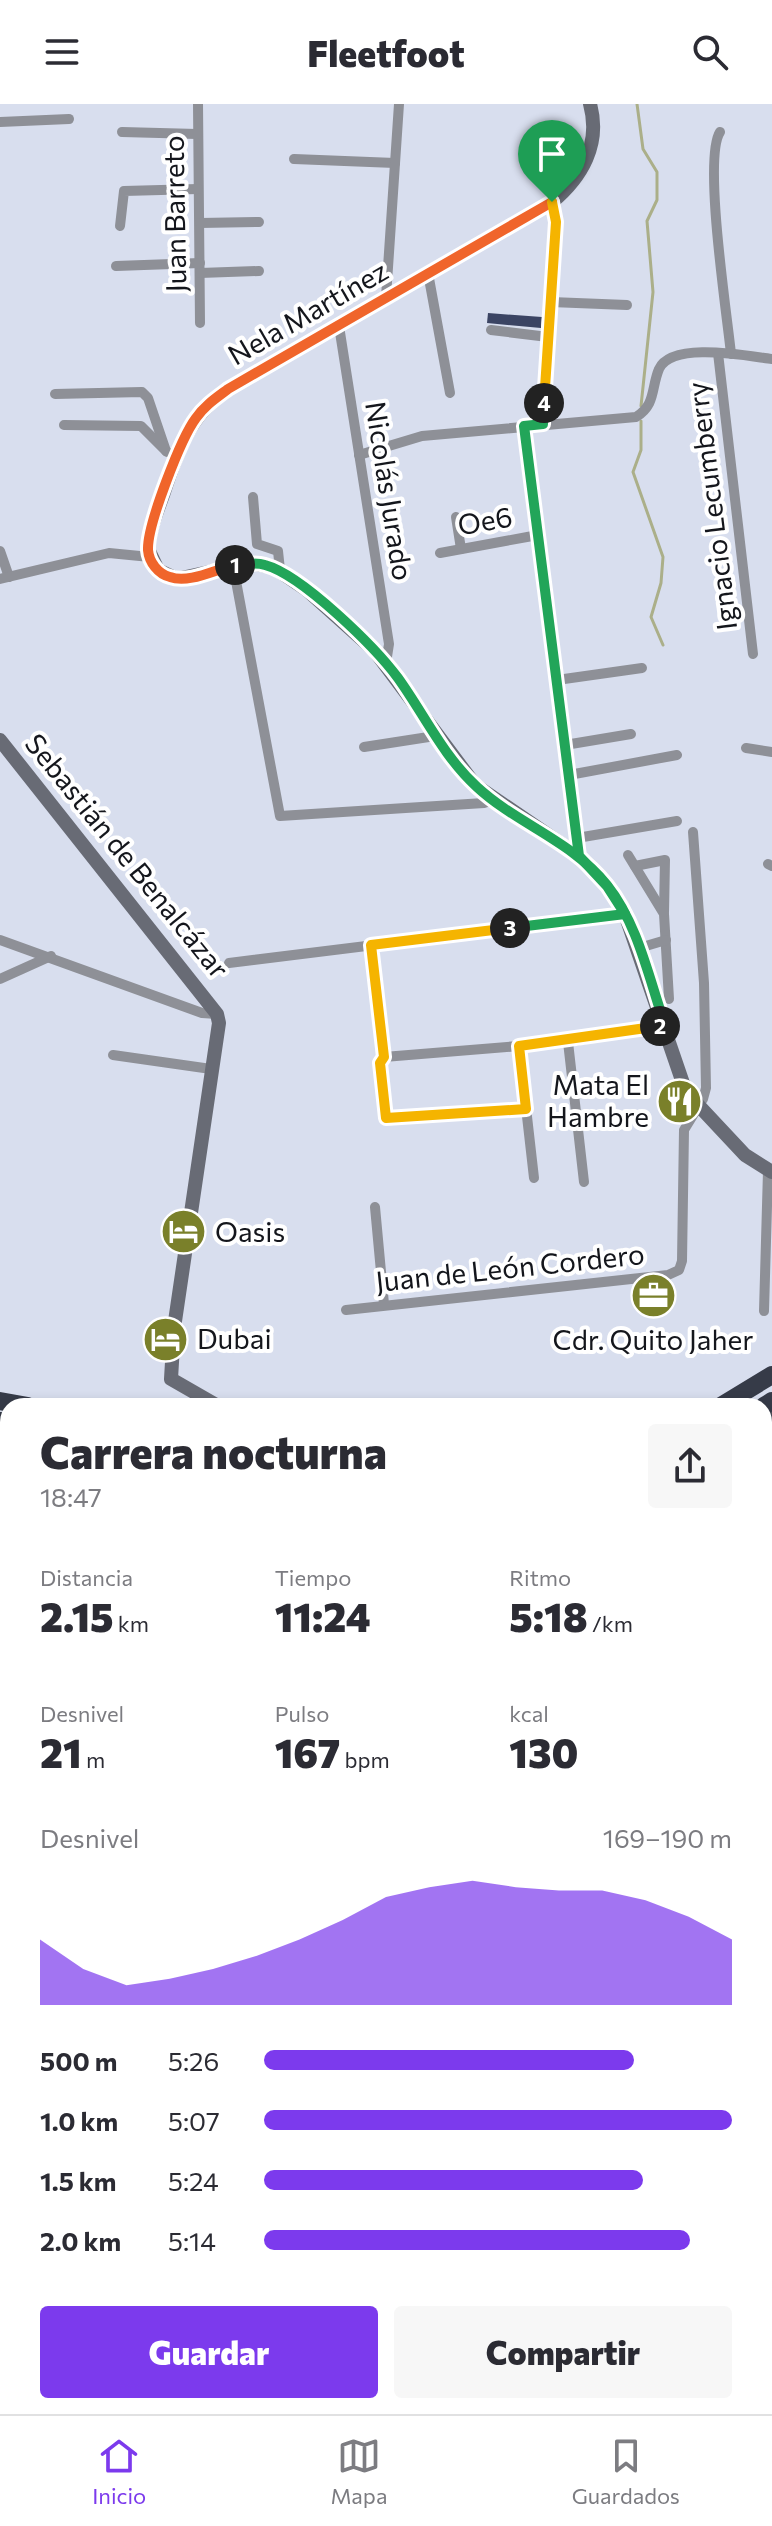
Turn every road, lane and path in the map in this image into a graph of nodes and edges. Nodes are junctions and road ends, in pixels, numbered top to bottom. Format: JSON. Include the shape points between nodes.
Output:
{"nodes":[{"id":1,"x":198,"y":104,"type":"edge"},
{"id":2,"x":399,"y":104,"type":"edge"},
{"id":3,"x":590,"y":104,"type":"edge"},
{"id":4,"x":69,"y":119,"type":"dead end"},
{"id":5,"x":0,"y":122,"type":"edge"},
{"id":6,"x":122,"y":132,"type":"dead end"},
{"id":7,"x":720,"y":132,"type":"dead end"},
{"id":8,"x":197,"y":134,"type":"junction"},
{"id":9,"x":294,"y":159,"type":"dead end"},
{"id":10,"x":395,"y":163,"type":"junction"},
{"id":11,"x":198,"y":189,"type":"junction"},
{"id":12,"x":552,"y":202,"type":"junction"},
{"id":13,"x":259,"y":222,"type":"dead end"},
{"id":14,"x":200,"y":223,"type":"junction"},
{"id":15,"x":120,"y":226,"type":"dead end"},
{"id":16,"x":116,"y":266,"type":"dead end"},
{"id":17,"x":200,"y":268,"type":"junction"},
{"id":18,"x":259,"y":271,"type":"dead end"},
{"id":19,"x":428,"y":273,"type":"junction"},
{"id":20,"x":386,"y":297,"type":"junction"},
{"id":21,"x":551,"y":302,"type":"junction"},
{"id":22,"x":627,"y":305,"type":"dead end"},
{"id":23,"x":200,"y":323,"type":"dead end"},
{"id":24,"x":339,"y":326,"type":"junction"},
{"id":25,"x":491,"y":330,"type":"dead end"},
{"id":26,"x":548,"y":337,"type":"junction"},
{"id":27,"x":718,"y":353,"type":"junction"},
{"id":28,"x":731,"y":354,"type":"junction"},
{"id":29,"x":772,"y":359,"type":"edge"},
{"id":30,"x":450,"y":393,"type":"dead end"},
{"id":31,"x":55,"y":394,"type":"dead end"},
{"id":32,"x":543,"y":424,"type":"junction"},
{"id":33,"x":64,"y":425,"type":"dead end"},
{"id":34,"x":524,"y":426,"type":"junction"},
{"id":35,"x":171,"y":454,"type":"junction"},
{"id":36,"x":359,"y":455,"type":"junction"},
{"id":37,"x":253,"y":497,"type":"dead end"},
{"id":38,"x":456,"y":517,"type":"dead end"},
{"id":39,"x":538,"y":535,"type":"junction"},
{"id":40,"x":461,"y":549,"type":"junction"},
{"id":41,"x":0,"y":551,"type":"edge"},
{"id":42,"x":440,"y":553,"type":"dead end"},
{"id":43,"x":150,"y":557,"type":"junction"},
{"id":44,"x":233,"y":565,"type":"junction"},
{"id":45,"x":280,"y":570,"type":"junction"},
{"id":46,"x":4,"y":578,"type":"edge"},
{"id":47,"x":753,"y":654,"type":"dead end"},
{"id":48,"x":386,"y":663,"type":"junction"},
{"id":49,"x":642,"y":668,"type":"dead end"},
{"id":50,"x":557,"y":680,"type":"junction"},
{"id":51,"x":631,"y":734,"type":"dead end"},
{"id":52,"x":435,"y":736,"type":"junction"},
{"id":53,"x":0,"y":740,"type":"edge"},
{"id":54,"x":565,"y":745,"type":"junction"},
{"id":55,"x":364,"y":747,"type":"dead end"},
{"id":56,"x":746,"y":748,"type":"dead end"},
{"id":57,"x":772,"y":752,"type":"edge"},
{"id":58,"x":677,"y":755,"type":"dead end"},
{"id":59,"x":569,"y":775,"type":"junction"},
{"id":60,"x":493,"y":800,"type":"junction"},
{"id":61,"x":677,"y":821,"type":"dead end"},
{"id":62,"x":693,"y":832,"type":"dead end"},
{"id":63,"x":577,"y":838,"type":"junction"},
{"id":64,"x":628,"y":855,"type":"dead end"},
{"id":65,"x":579,"y":856,"type":"junction"},
{"id":66,"x":635,"y":866,"type":"junction"},
{"id":67,"x":625,"y":914,"type":"junction"},
{"id":68,"x":664,"y":914,"type":"junction"},
{"id":69,"x":0,"y":940,"type":"edge"},
{"id":70,"x":666,"y":940,"type":"junction"},
{"id":71,"x":371,"y":945,"type":"junction"},
{"id":72,"x":639,"y":948,"type":"junction"},
{"id":73,"x":51,"y":956,"type":"junction"},
{"id":74,"x":229,"y":963,"type":"dead end"},
{"id":75,"x":0,"y":979,"type":"edge"},
{"id":76,"x":669,"y":999,"type":"dead end"},
{"id":77,"x":217,"y":1014,"type":"junction"},
{"id":78,"x":665,"y":1025,"type":"junction"},
{"id":79,"x":568,"y":1042,"type":"junction"},
{"id":80,"x":519,"y":1046,"type":"junction"},
{"id":81,"x":113,"y":1055,"type":"dead end"},
{"id":82,"x":384,"y":1057,"type":"junction"},
{"id":83,"x":211,"y":1069,"type":"junction"},
{"id":84,"x":698,"y":1107,"type":"junction"},
{"id":85,"x":526,"y":1109,"type":"junction"},
{"id":86,"x":770,"y":1172,"type":"edge"},
{"id":87,"x":534,"y":1178,"type":"dead end"},
{"id":88,"x":584,"y":1182,"type":"dead end"},
{"id":89,"x":375,"y":1207,"type":"dead end"},
{"id":90,"x":384,"y":1304,"type":"junction"},
{"id":91,"x":346,"y":1310,"type":"dead end"},
{"id":92,"x":764,"y":1311,"type":"dead end"},
{"id":93,"x":772,"y":1359,"type":"edge"},
{"id":94,"x":772,"y":1375,"type":"edge"},
{"id":95,"x":741,"y":1395,"type":"junction"},
{"id":96,"x":204,"y":1398,"type":"edge"},
{"id":97,"x":736,"y":1398,"type":"edge"}],
"edges":[{"from":1,"to":8,"type":"street","name":"Juan Barreto"},
{"from":2,"to":10,"type":"street"},
{"from":3,"to":12,"type":"main road","name":"Nela Martínez","via":[[593,130],[586,160],[568,189]]},
{"from":4,"to":5,"type":"street"},
{"from":6,"to":8,"type":"street"},
{"from":7,"to":28,"type":"street","name":"Ignacio Lecumberry","via":[[715,139],[714,180]]},
{"from":8,"to":11,"type":"street","name":"Juan Barreto"},
{"from":9,"to":10,"type":"street"},
{"from":10,"to":20,"type":"street"},
{"from":11,"to":14,"type":"street","name":"Juan Barreto"},
{"from":11,"to":15,"type":"street","via":[[124,191]]},
{"from":12,"to":19,"type":"main road","name":"Nela Martínez"},
{"from":12,"to":21,"type":"street","via":[[556,222]]},
{"from":13,"to":14,"type":"street"},
{"from":14,"to":17,"type":"street","name":"Juan Barreto"},
{"from":16,"to":17,"type":"street"},
{"from":17,"to":18,"type":"street"},
{"from":17,"to":23,"type":"street","name":"Juan Barreto"},
{"from":19,"to":20,"type":"main road","name":"Nela Martínez"},
{"from":19,"to":30,"type":"street"},
{"from":20,"to":24,"type":"main road","name":"Nela Martínez"},
{"from":21,"to":22,"type":"street"},
{"from":21,"to":26,"type":"street"},
{"from":24,"to":35,"type":"main road","name":"Nela Martínez","via":[[214,399]]},
{"from":24,"to":36,"type":"street","name":"Nicolás Jurado"},
{"from":25,"to":26,"type":"street"},
{"from":26,"to":32,"type":"street"},
{"from":27,"to":28,"type":"street"},
{"from":27,"to":32,"type":"street","via":[[666,359],[651,402],[636,417]]},
{"from":27,"to":47,"type":"street","name":"Ignacio Lecumberry"},
{"from":28,"to":29,"type":"street"},
{"from":31,"to":35,"type":"street","via":[[142,392]]},
{"from":32,"to":34,"type":"street"},
{"from":33,"to":35,"type":"street","via":[[141,426]]},
{"from":34,"to":36,"type":"street","via":[[422,436]]},
{"from":34,"to":39,"type":"street"},
{"from":35,"to":43,"type":"main road","name":"Nela Martínez","via":[[149,537]]},
{"from":36,"to":48,"type":"street","name":"Nicolás Jurado","via":[[389,644]]},
{"from":37,"to":45,"type":"street","via":[[257,544],[278,551]]},
{"from":38,"to":40,"type":"street"},
{"from":39,"to":40,"type":"street","name":"Oe6"},
{"from":39,"to":50,"type":"street"},
{"from":40,"to":42,"type":"street","name":"Oe6"},
{"from":41,"to":46,"type":"street"},
{"from":43,"to":44,"type":"main road","via":[[164,575],[177,579]]},
{"from":43,"to":46,"type":"street","via":[[109,553]]},
{"from":44,"to":45,"type":"main road","via":[[262,563]]},
{"from":44,"to":60,"type":"street","via":[[278,812],[285,817]]},
{"from":45,"to":48,"type":"main road"},
{"from":48,"to":52,"type":"main road"},
{"from":49,"to":50,"type":"street"},
{"from":50,"to":54,"type":"street"},
{"from":51,"to":54,"type":"street"},
{"from":52,"to":55,"type":"street"},
{"from":52,"to":60,"type":"main road"},
{"from":53,"to":77,"type":"main road","name":"Sebastián de Benalcázar"},
{"from":54,"to":59,"type":"street"},
{"from":56,"to":57,"type":"street"},
{"from":58,"to":59,"type":"street"},
{"from":59,"to":63,"type":"street"},
{"from":60,"to":65,"type":"main road"},
{"from":61,"to":63,"type":"street"},
{"from":62,"to":84,"type":"street","via":[[706,1088]]},
{"from":63,"to":65,"type":"street"},
{"from":64,"to":66,"type":"street"},
{"from":65,"to":67,"type":"main road"},
{"from":66,"to":68,"type":"street"},
{"from":66,"to":68,"type":"street","via":[[665,860]]},
{"from":67,"to":71,"type":"street"},
{"from":67,"to":72,"type":"main road"},
{"from":68,"to":70,"type":"street"},
{"from":69,"to":73,"type":"street"},
{"from":70,"to":72,"type":"street"},
{"from":70,"to":76,"type":"street"},
{"from":71,"to":74,"type":"street"},
{"from":71,"to":82,"type":"street"},
{"from":72,"to":78,"type":"main road"},
{"from":73,"to":75,"type":"street"},
{"from":73,"to":77,"type":"street","via":[[202,1013]]},
{"from":77,"to":83,"type":"main road","name":"Sebastián de Benalcázar"},
{"from":78,"to":79,"type":"street"},
{"from":78,"to":84,"type":"main road","via":[[686,1092]]},
{"from":79,"to":80,"type":"street"},
{"from":79,"to":88,"type":"street"},
{"from":80,"to":82,"type":"street"},
{"from":80,"to":85,"type":"street"},
{"from":81,"to":83,"type":"street"},
{"from":82,"to":85,"type":"street","via":[[384,1115],[389,1120]]},
{"from":83,"to":96,"type":"main road","name":"Sebastián de Benalcázar","via":[[171,1379]]},
{"from":84,"to":86,"type":"main road","via":[[755,1164]]},
{"from":84,"to":90,"type":"street","name":"Juan de León Cordero","via":[[684,1130],[679,1270]]},
{"from":85,"to":87,"type":"street"},
{"from":86,"to":92,"type":"street"},
{"from":89,"to":90,"type":"street"},
{"from":90,"to":91,"type":"street","name":"Juan de León Cordero"},
{"from":93,"to":95,"type":"highway"},
{"from":94,"to":95,"type":"highway"},
{"from":95,"to":97,"type":"highway"}]}
